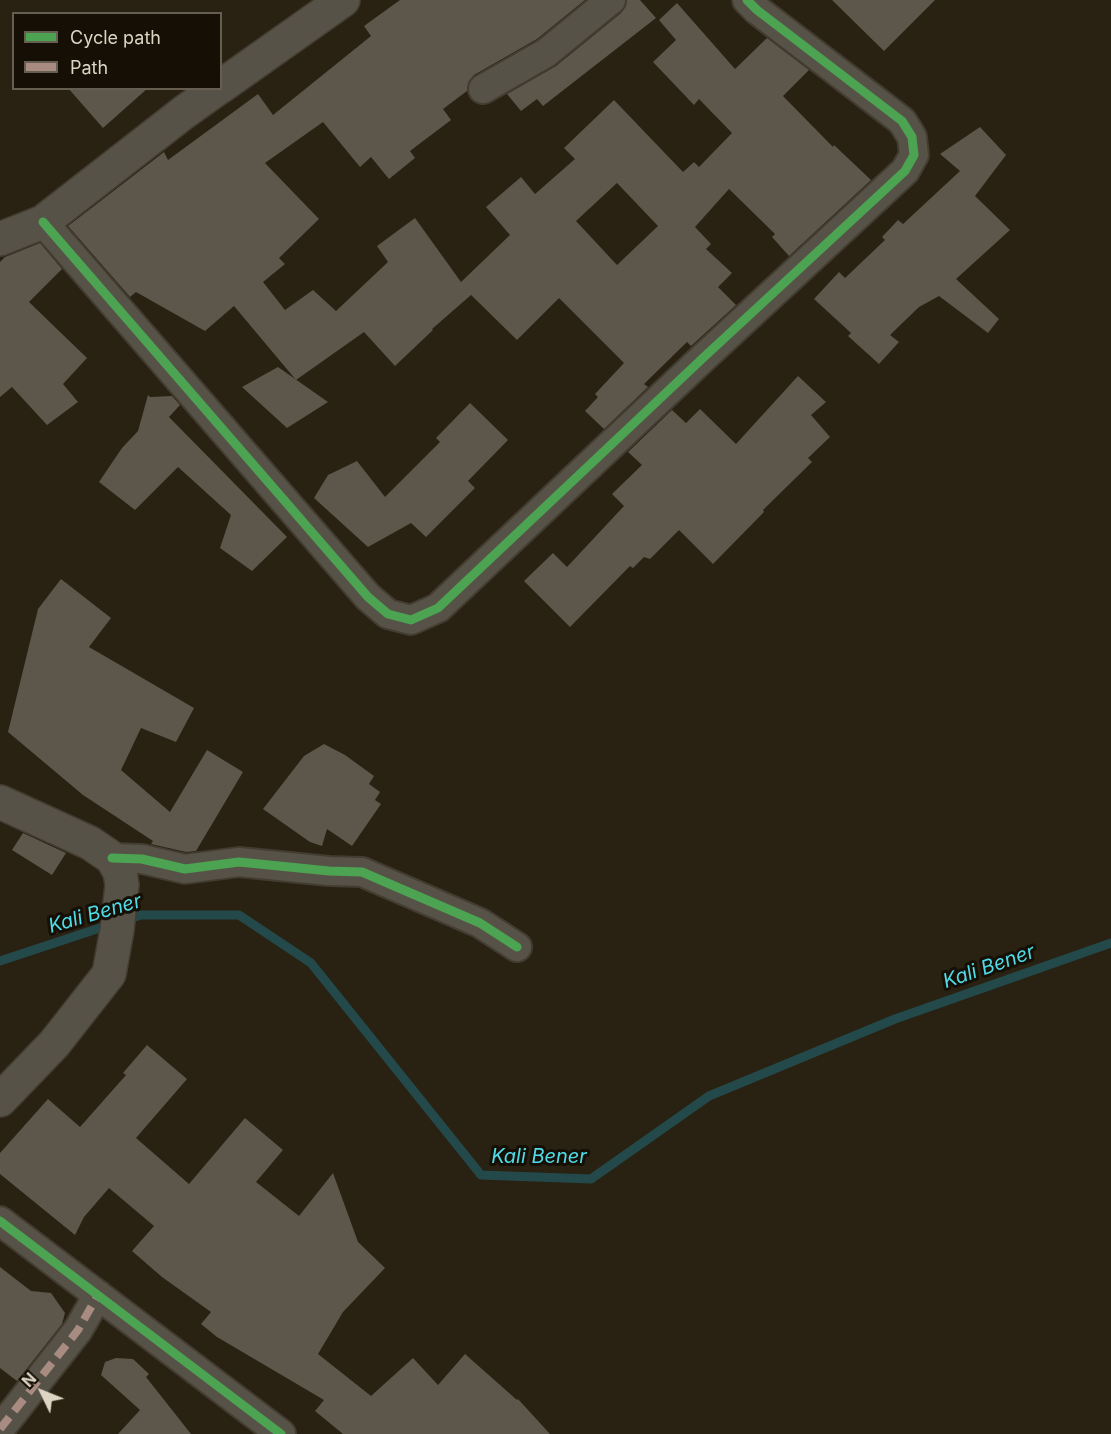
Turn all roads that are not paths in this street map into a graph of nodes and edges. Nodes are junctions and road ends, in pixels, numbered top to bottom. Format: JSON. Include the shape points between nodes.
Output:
{"nodes":[{"id":1,"x":343,"y":0,"type":"edge"},
{"id":2,"x":611,"y":0,"type":"edge"},
{"id":3,"x":747,"y":0,"type":"edge"},
{"id":4,"x":222,"y":86,"type":"edge"},
{"id":5,"x":483,"y":89,"type":"dead end"},
{"id":6,"x":216,"y":90,"type":"edge"},
{"id":7,"x":43,"y":222,"type":"junction"},
{"id":8,"x":0,"y":239,"type":"edge"},
{"id":9,"x":0,"y":802,"type":"edge"},
{"id":10,"x":116,"y":865,"type":"junction"},
{"id":11,"x":517,"y":947,"type":"dead end"},
{"id":12,"x":0,"y":1100,"type":"edge"},
{"id":13,"x":0,"y":1221,"type":"edge"},
{"id":14,"x":98,"y":1295,"type":"junction"},
{"id":15,"x":0,"y":1429,"type":"edge"},
{"id":16,"x":281,"y":1434,"type":"edge"}],
"edges":[{"from":1,"to":4,"type":"street"},
{"from":2,"to":5,"type":"street","via":[[546,53]]},
{"from":3,"to":7,"type":"street","via":[[902,120],[912,137],[914,155],[905,171],[438,608],[411,620],[388,614],[368,597]]},
{"from":6,"to":7,"type":"street"},
{"from":7,"to":8,"type":"street"},
{"from":9,"to":10,"type":"street","via":[[90,843]]},
{"from":10,"to":11,"type":"street","via":[[142,859],[185,869],[239,862],[362,872],[480,923]]},
{"from":10,"to":12,"type":"street","via":[[122,885],[121,905],[109,974],[54,1044]]},
{"from":13,"to":14,"type":"street"},
{"from":14,"to":15,"type":"street","via":[[78,1330]]},
{"from":14,"to":16,"type":"street"}]}
